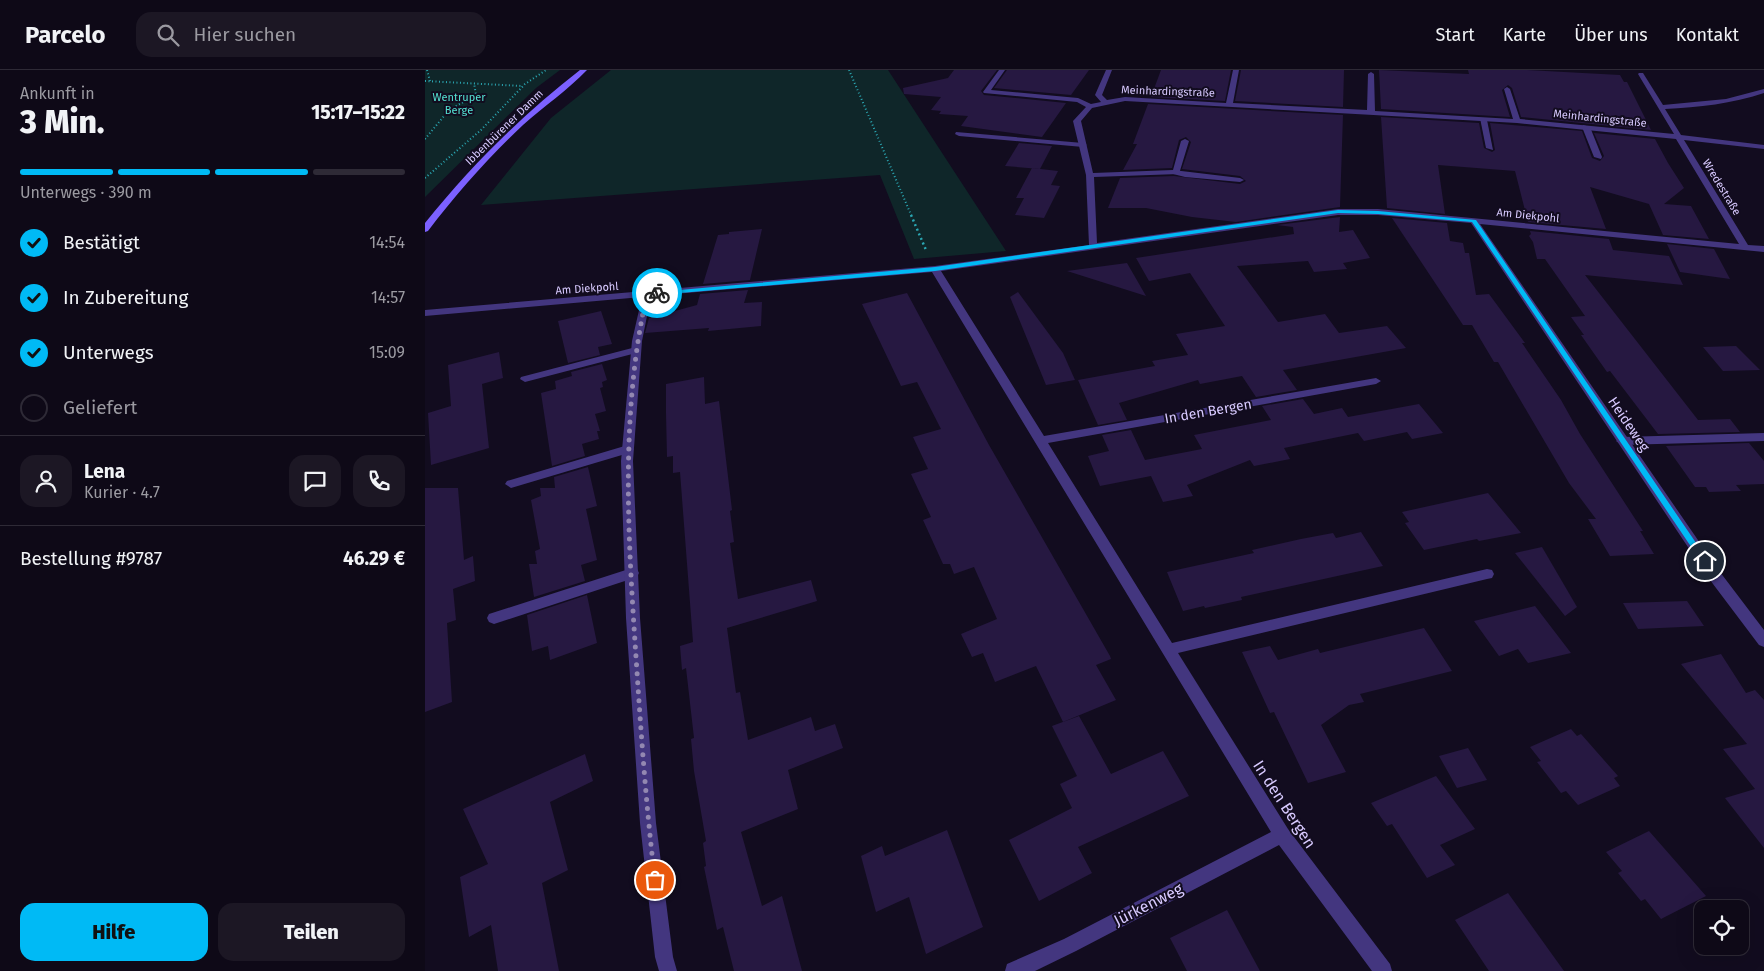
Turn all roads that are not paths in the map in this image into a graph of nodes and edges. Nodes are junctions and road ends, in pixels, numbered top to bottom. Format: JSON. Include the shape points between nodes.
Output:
{"nodes":[{"id":1,"x":584,"y":70,"type":"edge"},
{"id":2,"x":1002,"y":70,"type":"edge"},
{"id":3,"x":1109,"y":70,"type":"edge"},
{"id":4,"x":1236,"y":70,"type":"edge"},
{"id":5,"x":1640,"y":72,"type":"edge"},
{"id":6,"x":1371,"y":74,"type":"dead end"},
{"id":7,"x":1507,"y":89,"type":"dead end"},
{"id":8,"x":1764,"y":91,"type":"edge"},
{"id":9,"x":1106,"y":103,"type":"junction"},
{"id":10,"x":1229,"y":104,"type":"junction"},
{"id":11,"x":1091,"y":106,"type":"junction"},
{"id":12,"x":1661,"y":107,"type":"junction"},
{"id":13,"x":1371,"y":114,"type":"junction"},
{"id":14,"x":1483,"y":120,"type":"junction"},
{"id":15,"x":1517,"y":122,"type":"junction"},
{"id":16,"x":1586,"y":128,"type":"junction"},
{"id":17,"x":959,"y":134,"type":"dead end"},
{"id":18,"x":1680,"y":139,"type":"junction"},
{"id":19,"x":1185,"y":141,"type":"dead end"},
{"id":20,"x":1083,"y":145,"type":"junction"},
{"id":21,"x":1764,"y":147,"type":"edge"},
{"id":22,"x":1490,"y":148,"type":"dead end"},
{"id":23,"x":1598,"y":156,"type":"dead end"},
{"id":24,"x":1176,"y":172,"type":"junction"},
{"id":25,"x":1090,"y":175,"type":"junction"},
{"id":26,"x":1240,"y":180,"type":"dead end"},
{"id":27,"x":1474,"y":221,"type":"junction"},
{"id":28,"x":425,"y":230,"type":"edge"},
{"id":29,"x":1093,"y":245,"type":"junction"},
{"id":30,"x":1745,"y":247,"type":"junction"},
{"id":31,"x":1764,"y":249,"type":"edge"},
{"id":32,"x":935,"y":269,"type":"junction"},
{"id":33,"x":647,"y":294,"type":"junction"},
{"id":34,"x":425,"y":313,"type":"edge"},
{"id":35,"x":636,"y":350,"type":"junction"},
{"id":36,"x":525,"y":378,"type":"dead end"},
{"id":37,"x":1376,"y":381,"type":"dead end"},
{"id":38,"x":1764,"y":437,"type":"edge"},
{"id":39,"x":1622,"y":441,"type":"junction"},
{"id":40,"x":1039,"y":442,"type":"junction"},
{"id":41,"x":628,"y":450,"type":"junction"},
{"id":42,"x":511,"y":484,"type":"dead end"},
{"id":43,"x":632,"y":573,"type":"junction"},
{"id":44,"x":1487,"y":574,"type":"dead end"},
{"id":45,"x":494,"y":618,"type":"dead end"},
{"id":46,"x":1764,"y":641,"type":"edge"},
{"id":47,"x":1167,"y":650,"type":"junction"},
{"id":48,"x":1282,"y":835,"type":"junction"},
{"id":49,"x":668,"y":971,"type":"edge"},
{"id":50,"x":1014,"y":971,"type":"edge"},
{"id":51,"x":1383,"y":971,"type":"edge"}],
"edges":[{"from":1,"to":28,"type":"main road","name":"Ibbenbürener Damm","via":[[483,160]]},
{"from":2,"to":11,"type":"street","name":"Meinhardingstraße","via":[[986,92],[1078,100]]},
{"from":3,"to":9,"type":"street","name":"Meinhardingstraße","via":[[1098,96]]},
{"from":4,"to":10,"type":"street","name":"Meinhardingstraße"},
{"from":5,"to":12,"type":"street","name":"Wredestraße"},
{"from":6,"to":13,"type":"street"},
{"from":7,"to":15,"type":"street"},
{"from":8,"to":12,"type":"street","via":[[1706,104]]},
{"from":9,"to":10,"type":"street","name":"Meinhardingstraße","via":[[1125,99]]},
{"from":9,"to":11,"type":"street","name":"Meinhardingstraße"},
{"from":10,"to":13,"type":"street","name":"Meinhardingstraße"},
{"from":11,"to":20,"type":"street","via":[[1077,121]]},
{"from":12,"to":18,"type":"street","name":"Wredestraße"},
{"from":13,"to":14,"type":"street","name":"Meinhardingstraße"},
{"from":14,"to":15,"type":"street","name":"Meinhardingstraße"},
{"from":14,"to":22,"type":"street"},
{"from":15,"to":16,"type":"street","name":"Meinhardingstraße"},
{"from":16,"to":18,"type":"street","name":"Meinhardingstraße"},
{"from":16,"to":23,"type":"street"},
{"from":17,"to":20,"type":"street"},
{"from":18,"to":21,"type":"street","name":"Wredestraße"},
{"from":18,"to":30,"type":"street","name":"Wredestraße"},
{"from":19,"to":24,"type":"street"},
{"from":20,"to":25,"type":"street"},
{"from":24,"to":25,"type":"street"},
{"from":24,"to":26,"type":"street"},
{"from":25,"to":29,"type":"street"},
{"from":27,"to":29,"type":"street","name":"Am Diekpohl","via":[[1378,212],[1338,212]]},
{"from":27,"to":30,"type":"street","name":"Am Diekpohl"},
{"from":27,"to":39,"type":"street","name":"Heideweg"},
{"from":29,"to":32,"type":"street","name":"Am Diekpohl"},
{"from":30,"to":31,"type":"street","name":"Am Diekpohl"},
{"from":32,"to":33,"type":"street","name":"Am Diekpohl"},
{"from":32,"to":40,"type":"street","name":"In den Bergen"},
{"from":33,"to":34,"type":"street","name":"Am Diekpohl"},
{"from":33,"to":35,"type":"street"},
{"from":35,"to":36,"type":"street"},
{"from":35,"to":41,"type":"street"},
{"from":37,"to":40,"type":"street","name":"In den Bergen"},
{"from":38,"to":39,"type":"street"},
{"from":39,"to":46,"type":"street","name":"Heideweg"},
{"from":40,"to":47,"type":"street","name":"In den Bergen"},
{"from":41,"to":42,"type":"street"},
{"from":41,"to":43,"type":"street"},
{"from":43,"to":45,"type":"street"},
{"from":43,"to":49,"type":"street","via":[[648,823]]},
{"from":44,"to":47,"type":"street"},
{"from":47,"to":48,"type":"street","name":"In den Bergen"},
{"from":48,"to":50,"type":"street","name":"Jürkenweg"},
{"from":48,"to":51,"type":"street","name":"In den Bergen"}]}
